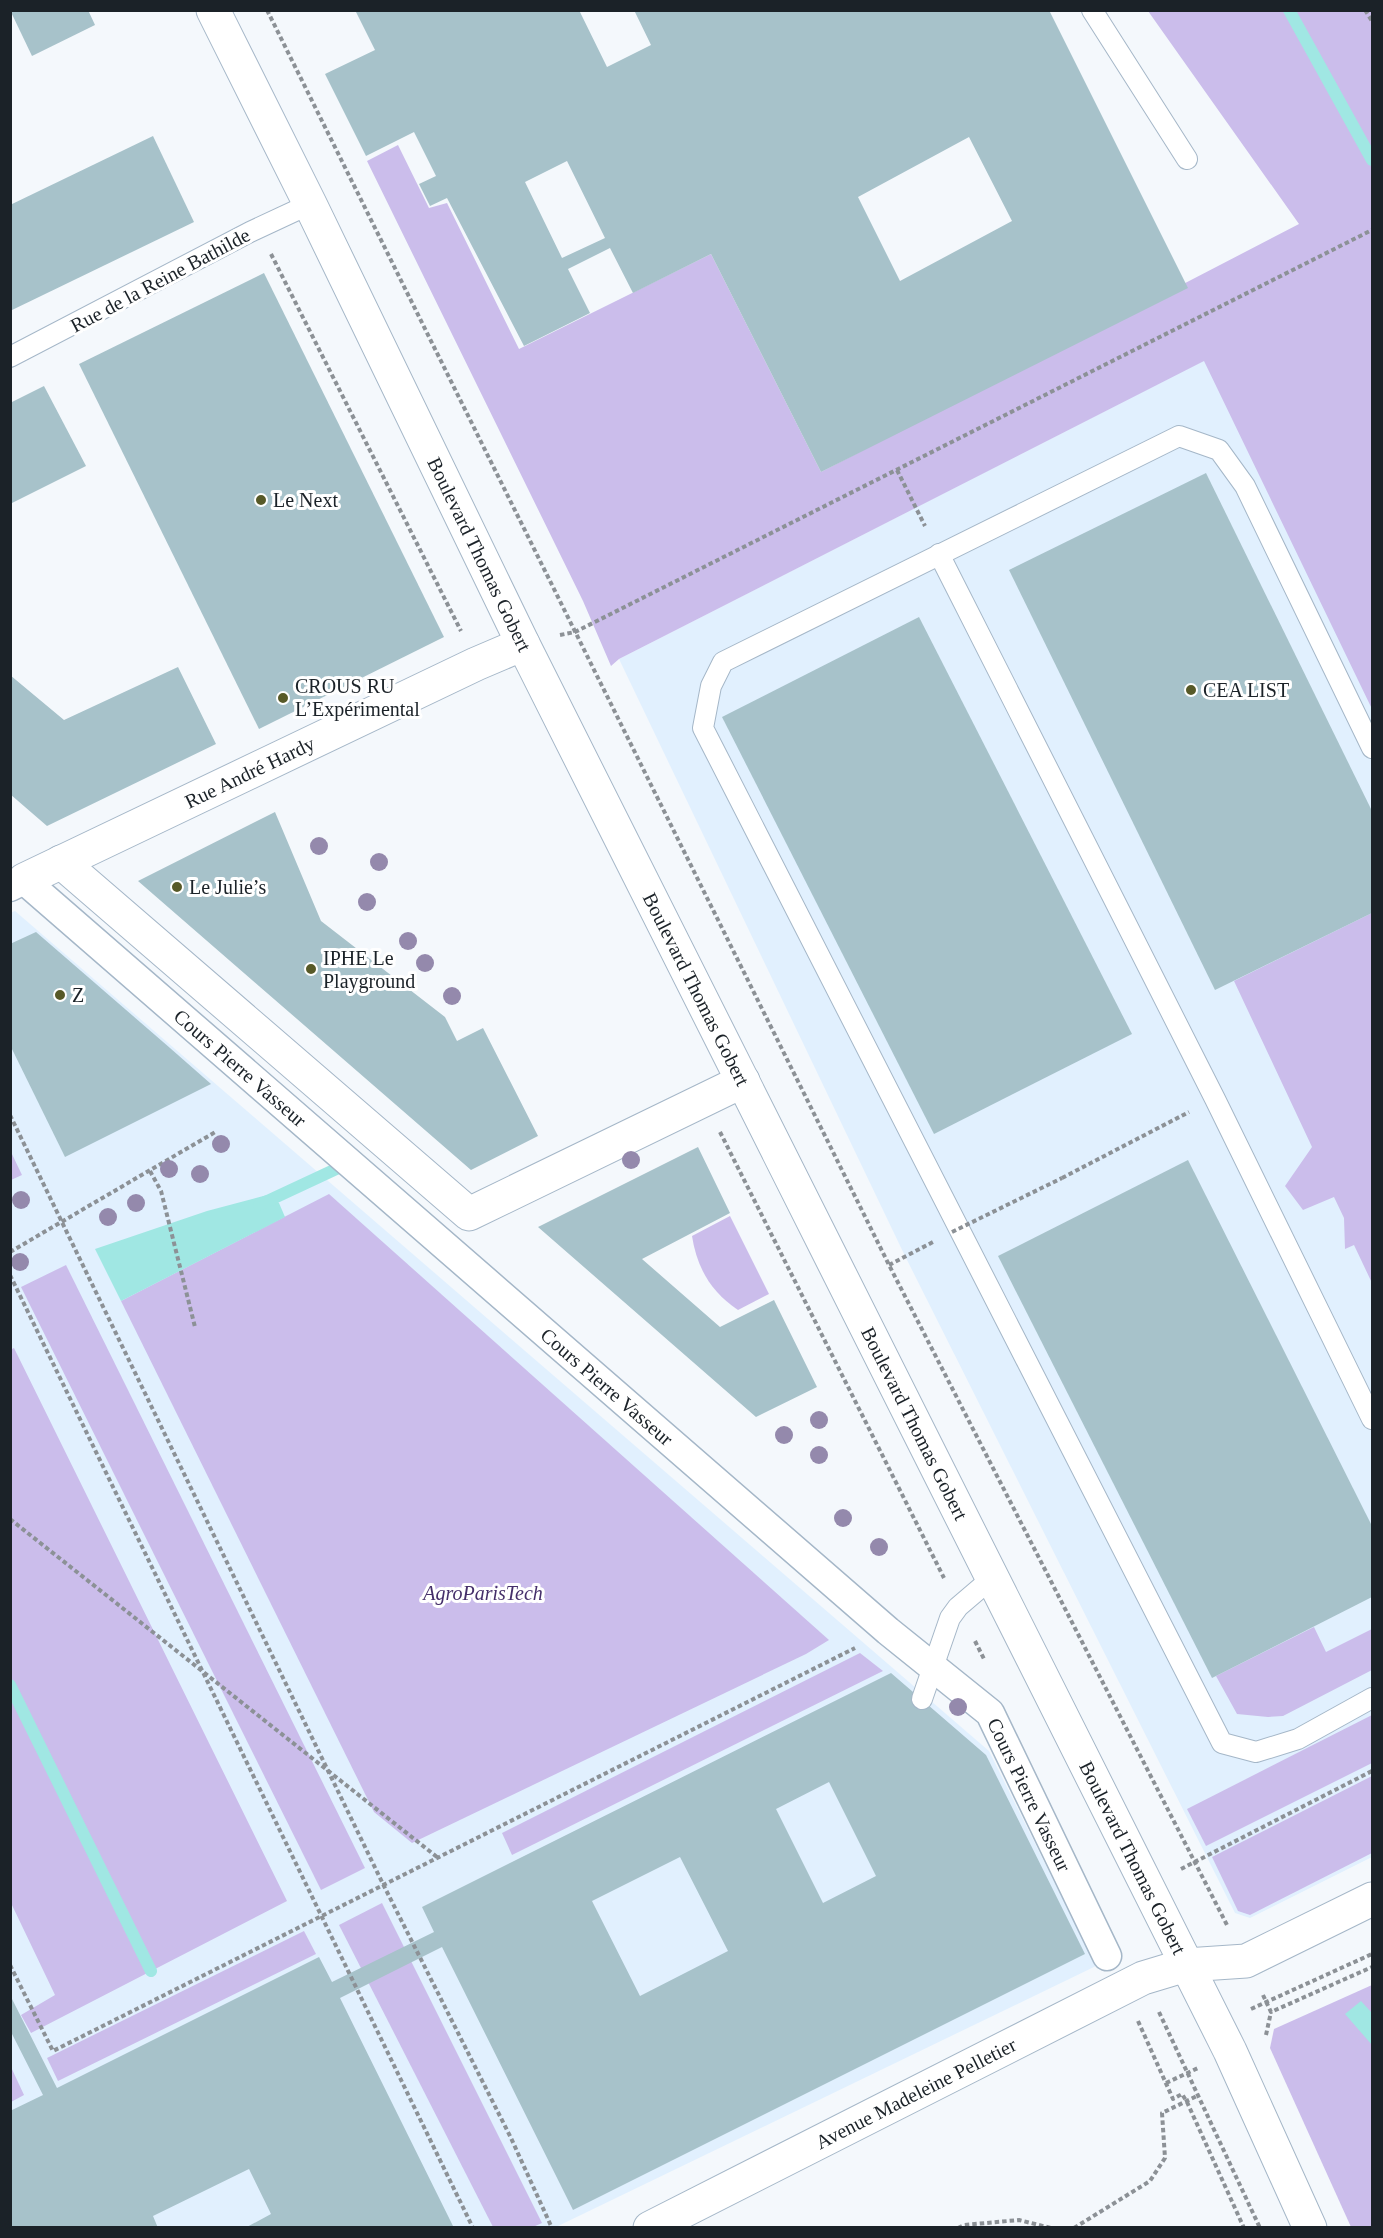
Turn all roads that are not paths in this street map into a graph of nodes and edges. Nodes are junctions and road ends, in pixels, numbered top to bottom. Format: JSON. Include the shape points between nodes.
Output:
{"nodes":[{"id":1,"x":213,"y":10,"type":"edge"},
{"id":2,"x":1092,"y":10,"type":"edge"},
{"id":3,"x":1187,"y":159,"type":"dead end"},
{"id":4,"x":310,"y":204,"type":"junction"},
{"id":5,"x":10,"y":357,"type":"edge"},
{"id":6,"x":939,"y":554,"type":"junction"},
{"id":7,"x":523,"y":644,"type":"junction"},
{"id":8,"x":1372,"y":748,"type":"edge"},
{"id":9,"x":61,"y":862,"type":"junction"},
{"id":10,"x":17,"y":884,"type":"edge"},
{"id":11,"x":743,"y":1081,"type":"junction"},
{"id":12,"x":1372,"y":1419,"type":"edge"},
{"id":13,"x":992,"y":1578,"type":"junction"},
{"id":14,"x":933,"y":1668,"type":"junction"},
{"id":15,"x":1372,"y":1698,"type":"edge"},
{"id":16,"x":922,"y":1699,"type":"dead end"},
{"id":17,"x":1372,"y":1899,"type":"edge"},
{"id":18,"x":1107,"y":1956,"type":"dead end"},
{"id":19,"x":1186,"y":1965,"type":"junction"},
{"id":20,"x":650,"y":2228,"type":"edge"},
{"id":21,"x":1310,"y":2228,"type":"edge"}],
"edges":[{"from":1,"to":4,"type":"main road","name":"Boulevard Thomas Gobert"},
{"from":2,"to":3,"type":"lane"},
{"from":4,"to":5,"type":"lane","name":"Rue de la Reine Bathilde"},
{"from":4,"to":7,"type":"main road","name":"Boulevard Thomas Gobert"},
{"from":6,"to":8,"type":"lane","via":[[1179,436],[1219,450],[1245,486]]},
{"from":6,"to":12,"type":"lane"},
{"from":6,"to":15,"type":"lane","via":[[723,662],[711,686],[703,728],[1222,1743],[1256,1752],[1298,1739]]},
{"from":7,"to":9,"type":"main road","name":"Rue André Hardy"},
{"from":7,"to":11,"type":"main road","name":"Boulevard Thomas Gobert"},
{"from":9,"to":10,"type":"main road","name":"Rue André Hardy"},
{"from":9,"to":11,"type":"main road","via":[[470,1214]]},
{"from":10,"to":14,"type":"street","name":"Cours Pierre Vasseur"},
{"from":11,"to":13,"type":"main road","name":"Boulevard Thomas Gobert"},
{"from":13,"to":14,"type":"lane","via":[[950,1618]]},
{"from":13,"to":19,"type":"main road","name":"Boulevard Thomas Gobert"},
{"from":14,"to":16,"type":"lane"},
{"from":14,"to":18,"type":"street","name":"Cours Pierre Vasseur","via":[[990,1713]]},
{"from":17,"to":19,"type":"main road","name":"Avenue Madeleine Pelletier","via":[[1246,1961]]},
{"from":19,"to":20,"type":"main road","name":"Avenue Madeleine Pelletier","via":[[1143,1978]]},
{"from":19,"to":21,"type":"main road","name":"Boulevard Thomas Gobert"}]}
